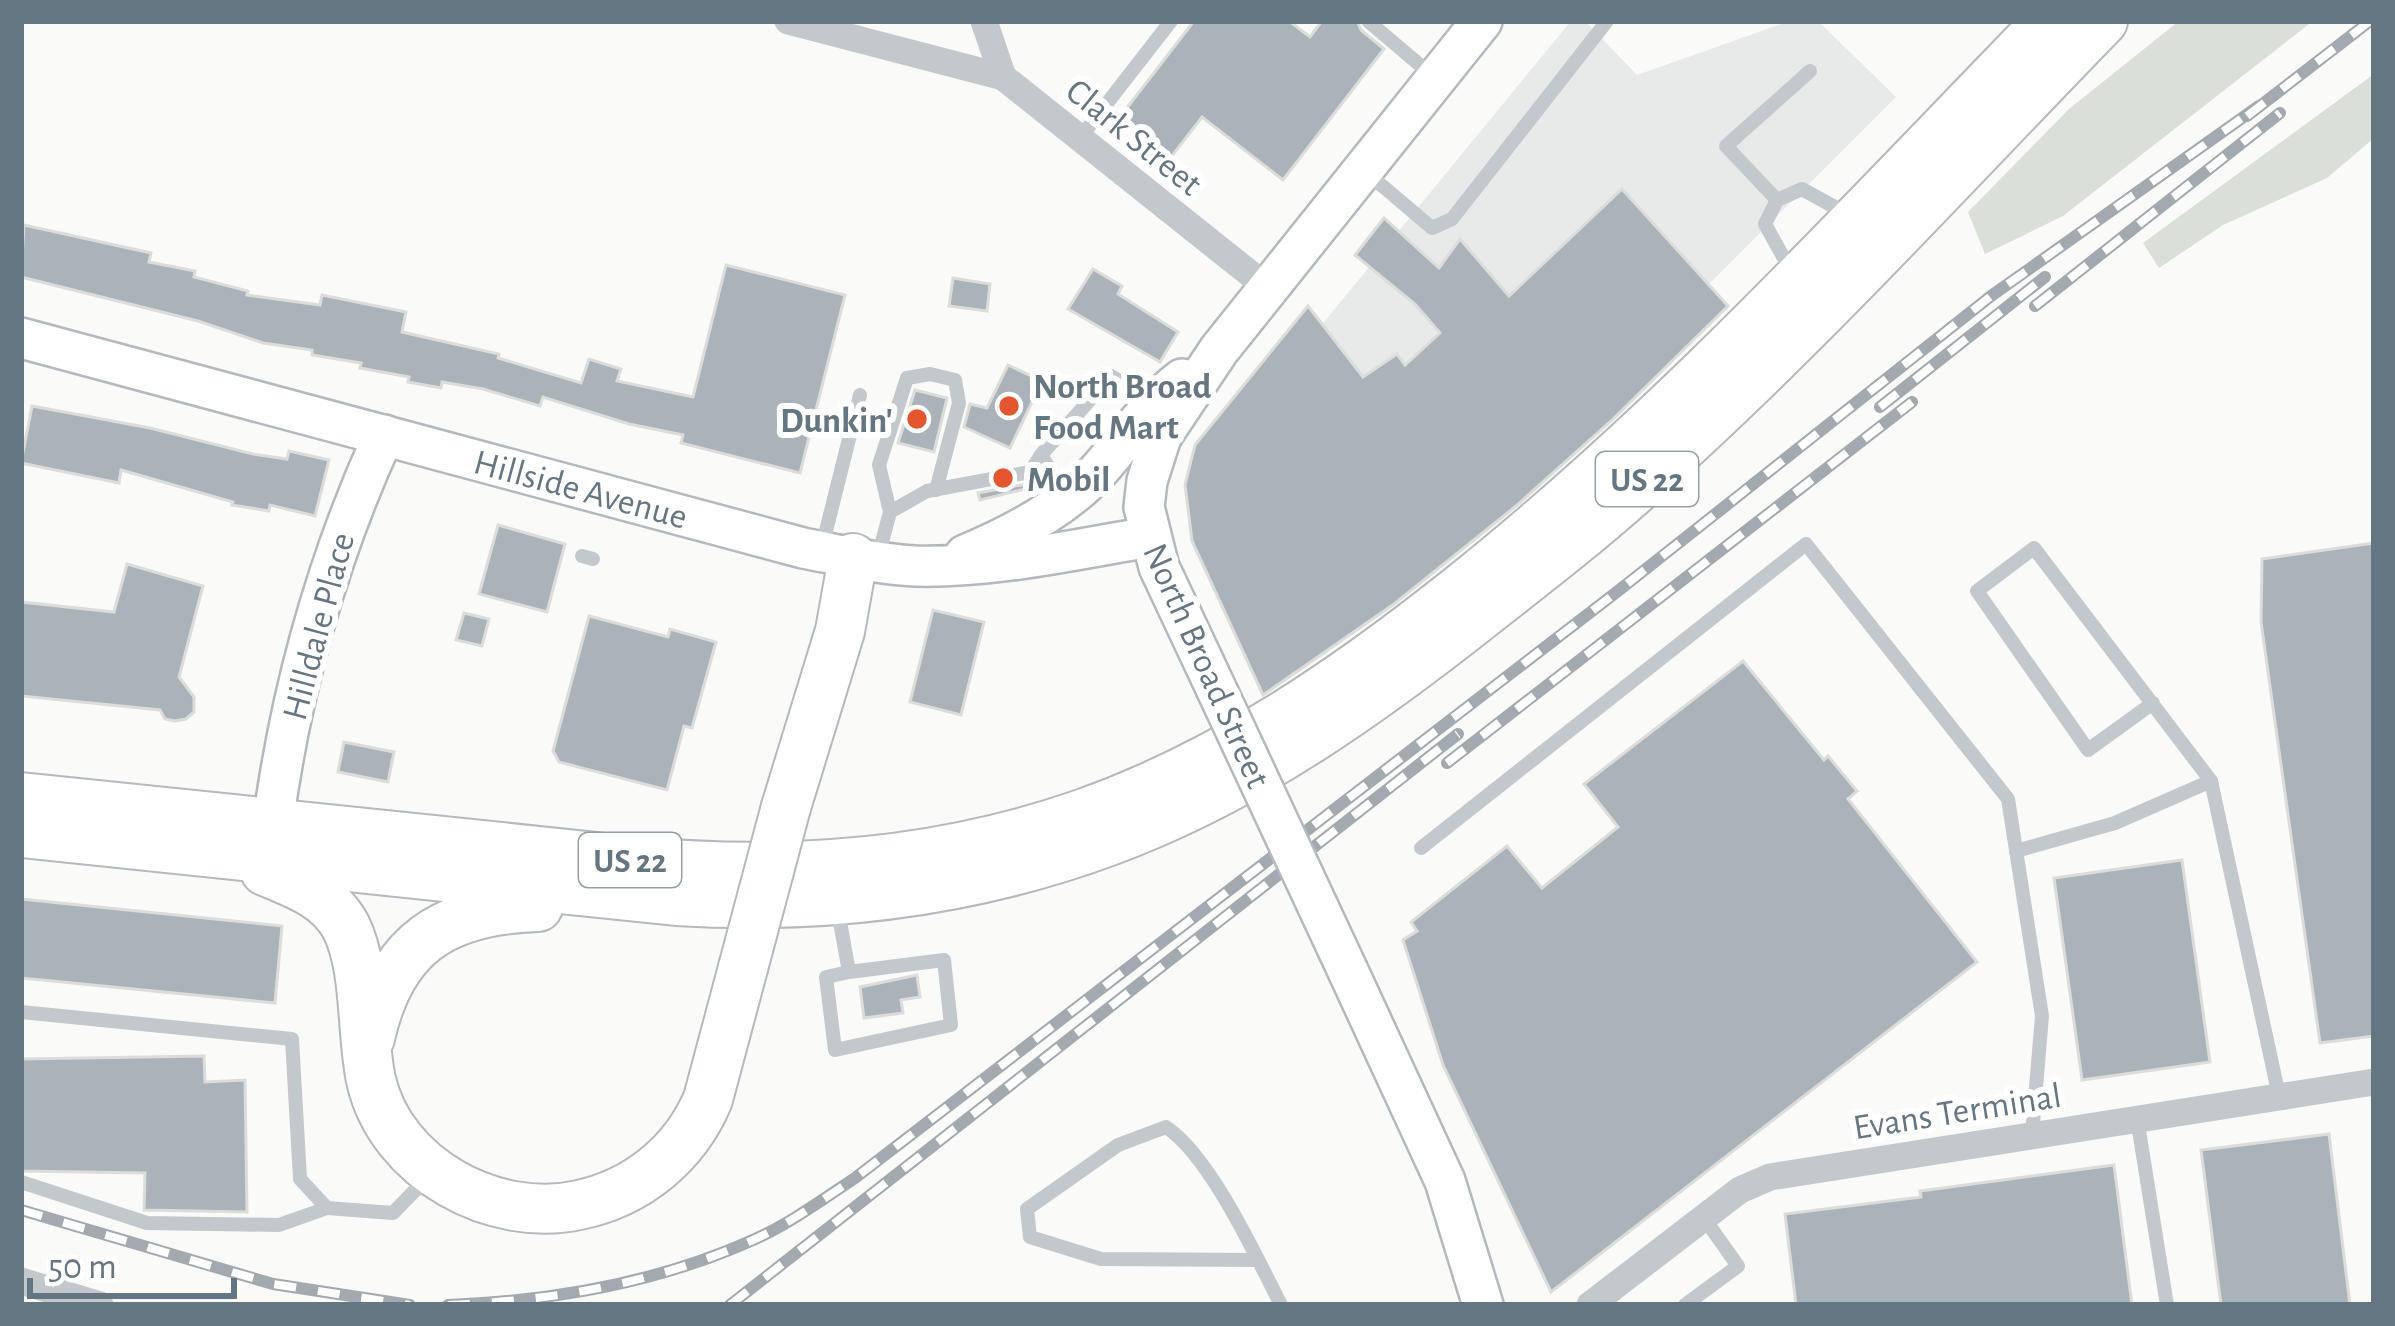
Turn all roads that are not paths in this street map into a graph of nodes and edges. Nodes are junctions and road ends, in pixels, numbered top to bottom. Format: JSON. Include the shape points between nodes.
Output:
{"nodes":[{"id":1,"x":788,"y":21,"type":"edge"},
{"id":2,"x":984,"y":21,"type":"edge"},
{"id":3,"x":1171,"y":21,"type":"edge"},
{"id":4,"x":1368,"y":21,"type":"edge"},
{"id":5,"x":1482,"y":21,"type":"edge"},
{"id":6,"x":1607,"y":21,"type":"edge"},
{"id":7,"x":2048,"y":21,"type":"edge"},
{"id":8,"x":2104,"y":21,"type":"edge"},
{"id":9,"x":847,"y":29,"type":"edge"},
{"id":10,"x":1810,"y":71,"type":"dead end"},
{"id":11,"x":1003,"y":77,"type":"junction"},
{"id":12,"x":1434,"y":77,"type":"junction"},
{"id":13,"x":1080,"y":138,"type":"junction"},
{"id":14,"x":1362,"y":169,"type":"junction"},
{"id":15,"x":1777,"y":200,"type":"junction"},
{"id":16,"x":1856,"y":219,"type":"junction"},
{"id":17,"x":1796,"y":280,"type":"junction"},
{"id":18,"x":1268,"y":288,"type":"junction"},
{"id":19,"x":21,"y":338,"type":"edge"},
{"id":20,"x":1220,"y":350,"type":"junction"},
{"id":21,"x":860,"y":394,"type":"dead end"},
{"id":22,"x":1153,"y":401,"type":"junction"},
{"id":23,"x":384,"y":435,"type":"junction"},
{"id":24,"x":1041,"y":455,"type":"junction"},
{"id":25,"x":936,"y":490,"type":"junction"},
{"id":26,"x":1068,"y":496,"type":"junction"},
{"id":27,"x":890,"y":512,"type":"junction"},
{"id":28,"x":1149,"y":537,"type":"junction"},
{"id":29,"x":850,"y":557,"type":"junction"},
{"id":30,"x":938,"y":566,"type":"junction"},
{"id":31,"x":2153,"y":703,"type":"junction"},
{"id":32,"x":2212,"y":781,"type":"junction"},
{"id":33,"x":21,"y":797,"type":"edge"},
{"id":34,"x":273,"y":824,"type":"junction"},
{"id":35,"x":21,"y":833,"type":"edge"},
{"id":36,"x":1420,"y":848,"type":"dead end"},
{"id":37,"x":2016,"y":851,"type":"junction"},
{"id":38,"x":227,"y":854,"type":"junction"},
{"id":39,"x":836,"y":900,"type":"junction"},
{"id":40,"x":676,"y":901,"type":"junction"},
{"id":41,"x":848,"y":973,"type":"junction"},
{"id":42,"x":21,"y":1012,"type":"edge"},
{"id":43,"x":368,"y":1049,"type":"junction"},
{"id":44,"x":2374,"y":1082,"type":"edge"},
{"id":45,"x":2279,"y":1096,"type":"junction"},
{"id":46,"x":2137,"y":1118,"type":"junction"},
{"id":47,"x":2032,"y":1135,"type":"junction"},
{"id":48,"x":434,"y":1172,"type":"junction"},
{"id":49,"x":21,"y":1182,"type":"edge"},
{"id":50,"x":327,"y":1208,"type":"junction"},
{"id":51,"x":1704,"y":1218,"type":"junction"},
{"id":52,"x":1258,"y":1260,"type":"junction"},
{"id":53,"x":21,"y":1281,"type":"edge"},
{"id":54,"x":100,"y":1305,"type":"edge"},
{"id":55,"x":1281,"y":1305,"type":"edge"},
{"id":56,"x":1483,"y":1305,"type":"edge"},
{"id":57,"x":1590,"y":1305,"type":"edge"},
{"id":58,"x":1685,"y":1305,"type":"edge"},
{"id":59,"x":2167,"y":1305,"type":"edge"}],
"edges":[{"from":1,"to":9,"type":"street"},
{"from":2,"to":11,"type":"street"},
{"from":3,"to":13,"type":"lane"},
{"from":4,"to":12,"type":"lane"},
{"from":5,"to":12,"type":"main road","name":"North Broad Street"},
{"from":6,"to":14,"type":"lane","via":[[1452,219],[1432,228]]},
{"from":7,"to":16,"type":"highway","number":"US 22"},
{"from":8,"to":39,"type":"highway","number":"US 22","via":[[1708,423],[1556,556],[1364,706],[1241,781],[1114,839],[967,882]]},
{"from":9,"to":11,"type":"street"},
{"from":10,"to":15,"type":"lane","via":[[1726,146]]},
{"from":11,"to":13,"type":"street","name":"Clark Street"},
{"from":12,"to":14,"type":"main road","name":"North Broad Street"},
{"from":13,"to":18,"type":"street","name":"Clark Street"},
{"from":14,"to":18,"type":"main road","name":"North Broad Street"},
{"from":15,"to":16,"type":"lane","via":[[1802,188]]},
{"from":15,"to":17,"type":"lane","via":[[1765,224]]},
{"from":16,"to":17,"type":"highway","number":"US 22"},
{"from":17,"to":34,"type":"highway","number":"US 22","via":[[1593,480],[1351,674],[1210,759],[1079,815],[921,854],[773,868]]},
{"from":18,"to":20,"type":"main road","name":"North Broad Street"},
{"from":19,"to":23,"type":"main road","name":"Hillside Avenue"},
{"from":20,"to":22,"type":"main road"},
{"from":20,"to":28,"type":"main road","name":"North Broad Street","via":[[1155,452],[1144,494]]},
{"from":21,"to":29,"type":"lane"},
{"from":22,"to":24,"type":"lane","via":[[1111,376]]},
{"from":22,"to":26,"type":"main road"},
{"from":23,"to":29,"type":"main road","name":"Hillside Avenue"},
{"from":23,"to":34,"type":"main road","name":"Hilldale Place","via":[[334,556]]},
{"from":24,"to":25,"type":"lane","via":[[1030,472]]},
{"from":24,"to":26,"type":"lane"},
{"from":25,"to":27,"type":"lane"},
{"from":25,"to":27,"type":"lane","via":[[959,403],[955,380],[930,374],[907,378],[879,465]]},
{"from":26,"to":30,"type":"main road","via":[[1009,535]]},
{"from":27,"to":29,"type":"lane"},
{"from":28,"to":30,"type":"main road","name":"Hillside Avenue"},
{"from":28,"to":56,"type":"main road","name":"North Broad Street","bridge":true,"via":[[1445,1181]]},
{"from":29,"to":30,"type":"main road","name":"Hillside Avenue"},
{"from":29,"to":48,"type":"highway","bridge":true,"via":[[840,631],[700,1117],[670,1157],[608,1198],[537,1210],[483,1198]]},
{"from":31,"to":31,"type":"lane","via":[[2034,548],[1977,590],[2088,751]]},
{"from":31,"to":32,"type":"lane"},
{"from":32,"to":37,"type":"lane","via":[[2115,823]]},
{"from":32,"to":45,"type":"lane"},
{"from":33,"to":34,"type":"highway","number":"US 22"},
{"from":35,"to":38,"type":"highway","number":"US 22"},
{"from":36,"to":37,"type":"lane","via":[[1806,544],[2008,799]]},
{"from":37,"to":47,"type":"lane","via":[[2042,1016]]},
{"from":38,"to":40,"type":"highway","number":"US 22"},
{"from":38,"to":43,"type":"highway","via":[[314,892],[335,911],[354,952]]},
{"from":39,"to":40,"type":"highway","number":"US 22"},
{"from":39,"to":41,"type":"lane"},
{"from":40,"to":43,"type":"highway","via":[[511,908],[455,920],[396,969]]},
{"from":41,"to":41,"type":"lane","via":[[944,960],[951,1025],[835,1050],[826,977]]},
{"from":42,"to":50,"type":"lane","via":[[292,1039],[300,1179]]},
{"from":43,"to":48,"type":"highway","via":[[384,1114]]},
{"from":44,"to":45,"type":"street","name":"Evans Terminal"},
{"from":45,"to":46,"type":"street","name":"Evans Terminal"},
{"from":46,"to":47,"type":"street","name":"Evans Terminal"},
{"from":46,"to":59,"type":"lane"},
{"from":47,"to":51,"type":"street","name":"Evans Terminal","via":[[1769,1177]]},
{"from":48,"to":50,"type":"lane","via":[[393,1213]]},
{"from":49,"to":50,"type":"lane","via":[[147,1223],[279,1225]]},
{"from":51,"to":57,"type":"street","name":"Evans Terminal"},
{"from":51,"to":58,"type":"lane","via":[[1738,1266]]},
{"from":52,"to":52,"type":"lane","via":[[1187,1142],[1166,1127],[1118,1145],[1027,1210],[1030,1237],[1101,1259]]},
{"from":52,"to":55,"type":"lane"},
{"from":53,"to":54,"type":"street"}]}
